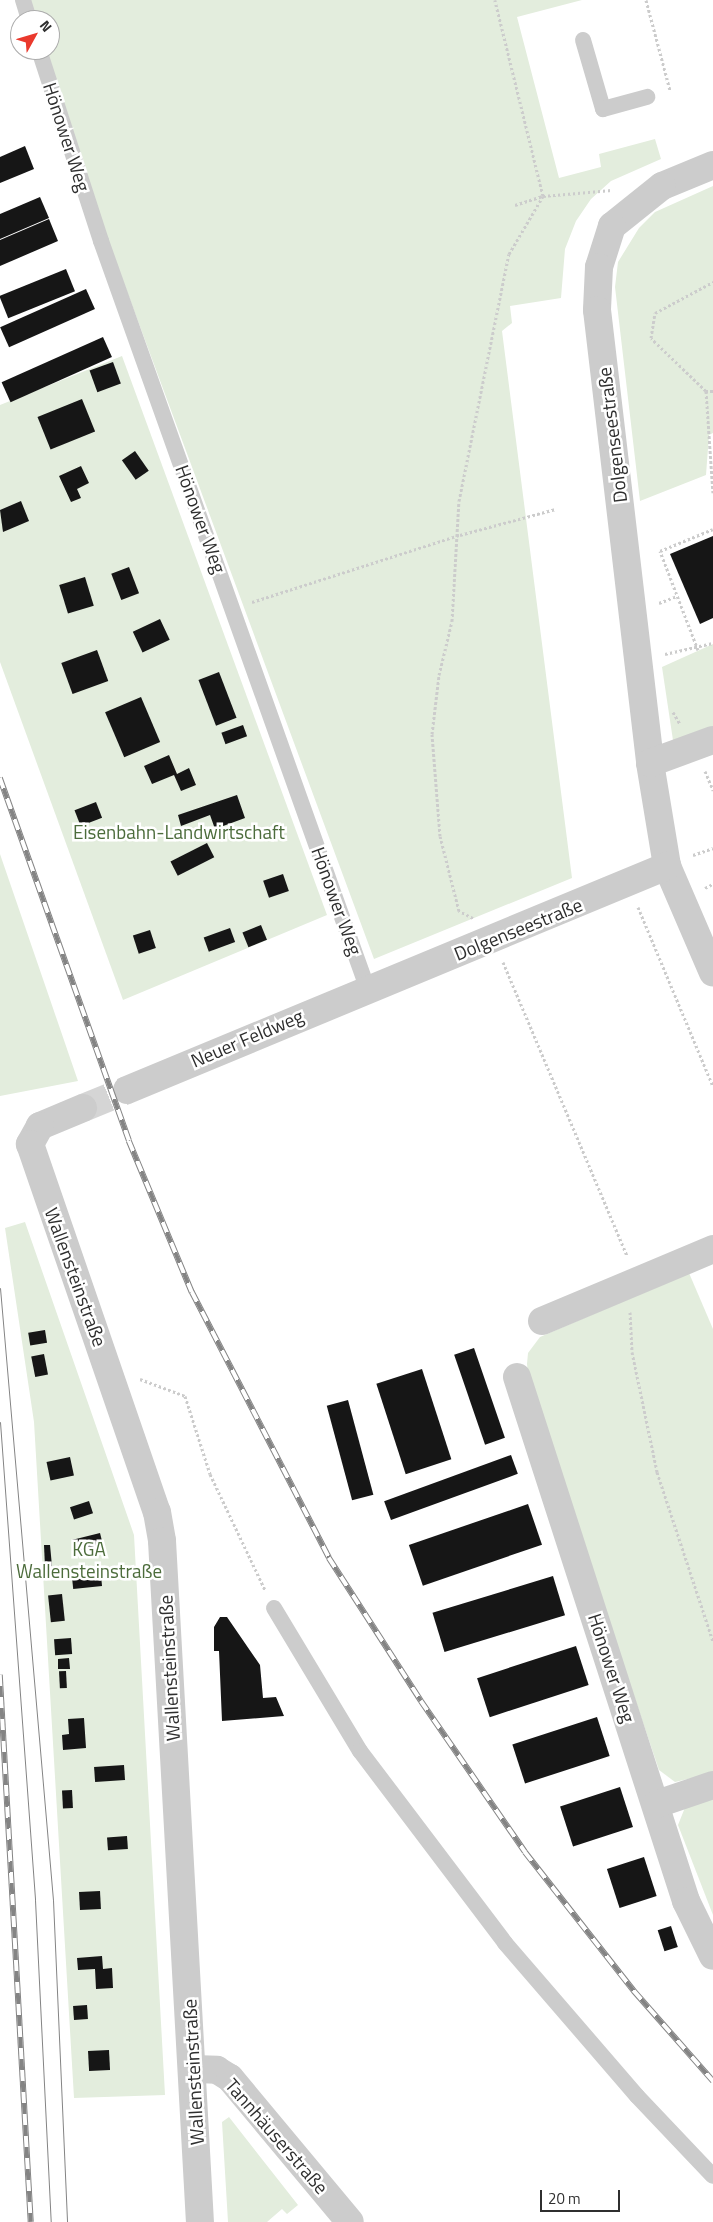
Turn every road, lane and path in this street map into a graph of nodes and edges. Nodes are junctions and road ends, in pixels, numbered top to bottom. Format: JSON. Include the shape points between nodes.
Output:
{"nodes":[{"id":1,"x":495,"y":0,"type":"edge"},
{"id":2,"x":646,"y":0,"type":"edge"},
{"id":3,"x":583,"y":40,"type":"dead end"},
{"id":4,"x":42,"y":60,"type":"edge"},
{"id":5,"x":670,"y":90,"type":"dead end"},
{"id":6,"x":647,"y":97,"type":"dead end"},
{"id":7,"x":713,"y":164,"type":"edge"},
{"id":8,"x":662,"y":186,"type":"junction"},
{"id":9,"x":544,"y":196,"type":"junction"},
{"id":10,"x":515,"y":205,"type":"dead end"},
{"id":11,"x":713,"y":282,"type":"edge"},
{"id":12,"x":706,"y":391,"type":"junction"},
{"id":13,"x":713,"y":391,"type":"edge"},
{"id":14,"x":713,"y":494,"type":"edge"},
{"id":15,"x":556,"y":510,"type":"dead end"},
{"id":16,"x":713,"y":529,"type":"edge"},
{"id":17,"x":460,"y":534,"type":"junction"},
{"id":18,"x":677,"y":596,"type":"junction"},
{"id":19,"x":658,"y":603,"type":"dead end"},
{"id":20,"x":233,"y":608,"type":"junction"},
{"id":21,"x":713,"y":643,"type":"edge"},
{"id":22,"x":698,"y":650,"type":"junction"},
{"id":23,"x":638,"y":658,"type":"junction"},
{"id":24,"x":713,"y":740,"type":"edge"},
{"id":25,"x":650,"y":764,"type":"junction"},
{"id":26,"x":667,"y":866,"type":"junction"},
{"id":27,"x":628,"y":883,"type":"junction"},
{"id":28,"x":459,"y":911,"type":"dead end"},
{"id":29,"x":493,"y":939,"type":"junction"},
{"id":30,"x":713,"y":973,"type":"edge"},
{"id":31,"x":368,"y":987,"type":"junction"},
{"id":32,"x":713,"y":1086,"type":"edge"},
{"id":33,"x":127,"y":1090,"type":"tunnel mouth"},
{"id":34,"x":83,"y":1108,"type":"tunnel mouth"},
{"id":35,"x":713,"y":1250,"type":"edge"},
{"id":36,"x":626,"y":1286,"type":"junction"},
{"id":37,"x":542,"y":1321,"type":"dead end"},
{"id":38,"x":107,"y":1366,"type":"junction"},
{"id":39,"x":137,"y":1370,"type":"dead end"},
{"id":40,"x":517,"y":1377,"type":"dead end"},
{"id":41,"x":140,"y":1379,"type":"junction"},
{"id":42,"x":144,"y":1388,"type":"dead end"},
{"id":43,"x":274,"y":1608,"type":"joint"},
{"id":44,"x":713,"y":1641,"type":"edge"},
{"id":45,"x":713,"y":1785,"type":"edge"},
{"id":46,"x":656,"y":1804,"type":"junction"},
{"id":47,"x":713,"y":1956,"type":"edge"},
{"id":48,"x":194,"y":2069,"type":"junction"},
{"id":49,"x":713,"y":2176,"type":"edge"},
{"id":50,"x":200,"y":2222,"type":"edge"},
{"id":51,"x":350,"y":2222,"type":"edge"}],
"edges":[{"from":1,"to":9,"type":"path"},
{"from":2,"to":5,"type":"path"},
{"from":3,"to":6,"type":"lane","via":[[603,109]]},
{"from":4,"to":20,"type":"lane","name":"Hönower Weg","via":[[101,241]]},
{"from":7,"to":8,"type":"street","name":"Dolgenseestraße"},
{"from":8,"to":9,"type":"path"},
{"from":8,"to":23,"type":"street","name":"Dolgenseestraße","via":[[612,226],[599,267],[598,293]]},
{"from":9,"to":10,"type":"path"},
{"from":9,"to":17,"type":"path","via":[[509,254],[459,502]]},
{"from":11,"to":12,"type":"path","via":[[655,313],[651,338]]},
{"from":12,"to":13,"type":"path"},
{"from":12,"to":14,"type":"path"},
{"from":15,"to":17,"type":"path"},
{"from":16,"to":18,"type":"path","via":[[660,551]]},
{"from":17,"to":20,"type":"path"},
{"from":17,"to":28,"type":"path","via":[[452,621],[439,674],[432,734],[440,836]]},
{"from":18,"to":19,"type":"path"},
{"from":18,"to":22,"type":"path"},
{"from":20,"to":31,"type":"lane","name":"Hönower Weg"},
{"from":21,"to":22,"type":"path"},
{"from":22,"to":23,"type":"path"},
{"from":23,"to":25,"type":"street","name":"Dolgenseestraße"},
{"from":24,"to":25,"type":"street"},
{"from":25,"to":26,"type":"street","name":"Dolgenseestraße"},
{"from":26,"to":27,"type":"street","name":"Dolgenseestraße"},
{"from":26,"to":30,"type":"street","name":"Dolgenseestraße"},
{"from":27,"to":29,"type":"street","name":"Dolgenseestraße"},
{"from":27,"to":32,"type":"path"},
{"from":29,"to":31,"type":"street","name":"Dolgenseestraße"},
{"from":29,"to":36,"type":"path","via":[[630,1264],[620,1268]]},
{"from":31,"to":33,"type":"street","name":"Neuer Feldweg"},
{"from":34,"to":38,"type":"street","name":"Wallensteinstraße","via":[[40,1126],[30,1144]]},
{"from":35,"to":36,"type":"street"},
{"from":36,"to":37,"type":"street"},
{"from":36,"to":44,"type":"path","via":[[630,1301],[632,1352],[657,1472]]},
{"from":38,"to":41,"type":"path"},
{"from":38,"to":48,"type":"street","name":"Wallensteinstraße","via":[[157,1512],[162,1541]]},
{"from":39,"to":41,"type":"path"},
{"from":40,"to":46,"type":"street","name":"Hönower Weg"},
{"from":41,"to":42,"type":"path"},
{"from":41,"to":43,"type":"path","via":[[185,1396],[210,1474]]},
{"from":43,"to":49,"type":"lane","via":[[360,1751],[505,1944],[637,2096]]},
{"from":45,"to":46,"type":"street"},
{"from":46,"to":47,"type":"street","name":"Hönower Weg","via":[[686,1900]]},
{"from":48,"to":50,"type":"street","name":"Wallensteinstraße"},
{"from":48,"to":51,"type":"street","name":"Tannhäuserstraße","via":[[217,2070],[230,2078]]}]}
